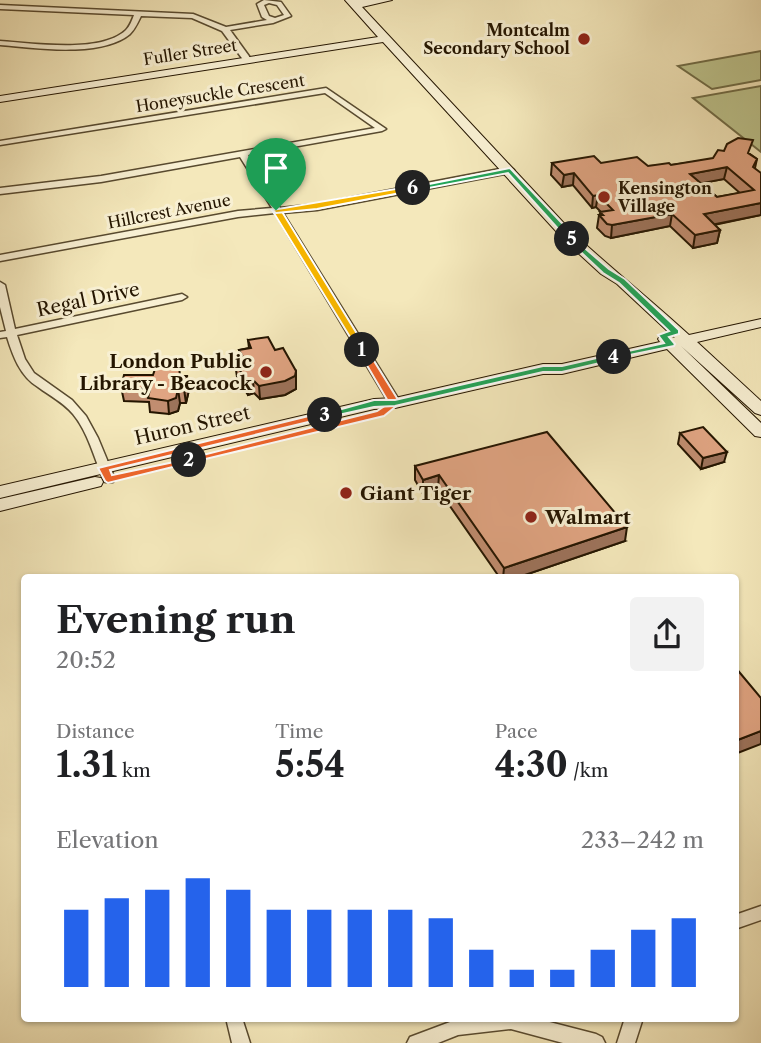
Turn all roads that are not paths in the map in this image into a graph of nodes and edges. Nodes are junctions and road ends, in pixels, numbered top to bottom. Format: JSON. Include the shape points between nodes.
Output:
{"nodes":[{"id":1,"x":387,"y":0,"type":"edge"},
{"id":2,"x":352,"y":2,"type":"edge"},
{"id":3,"x":0,"y":7,"type":"edge"},
{"id":4,"x":139,"y":13,"type":"junction"},
{"id":5,"x":273,"y":20,"type":"dead end"},
{"id":6,"x":225,"y":29,"type":"junction"},
{"id":7,"x":385,"y":39,"type":"junction"},
{"id":8,"x":0,"y":43,"type":"edge"},
{"id":9,"x":247,"y":58,"type":"junction"},
{"id":10,"x":0,"y":99,"type":"edge"},
{"id":11,"x":0,"y":142,"type":"edge"},
{"id":12,"x":243,"y":154,"type":"junction"},
{"id":13,"x":510,"y":170,"type":"junction"},
{"id":14,"x":0,"y":191,"type":"edge"},
{"id":15,"x":276,"y":210,"type":"junction"},
{"id":16,"x":0,"y":258,"type":"edge"},
{"id":17,"x":0,"y":285,"type":"edge"},
{"id":18,"x":182,"y":297,"type":"dead end"},
{"id":19,"x":761,"y":315,"type":"edge"},
{"id":20,"x":761,"y":323,"type":"edge"},
{"id":21,"x":13,"y":333,"type":"junction"},
{"id":22,"x":0,"y":335,"type":"edge"},
{"id":23,"x":674,"y":338,"type":"junction"},
{"id":24,"x":395,"y":403,"type":"junction"},
{"id":25,"x":761,"y":410,"type":"edge"},
{"id":26,"x":761,"y":432,"type":"edge"},
{"id":27,"x":106,"y":473,"type":"junction"},
{"id":28,"x":0,"y":492,"type":"edge"},
{"id":29,"x":0,"y":505,"type":"edge"},
{"id":30,"x":761,"y":913,"type":"edge"},
{"id":31,"x":739,"y":921,"type":"edge"},
{"id":32,"x":235,"y":1022,"type":"edge"},
{"id":33,"x":503,"y":1022,"type":"edge"},
{"id":34,"x":516,"y":1022,"type":"edge"},
{"id":35,"x":633,"y":1022,"type":"edge"},
{"id":36,"x":241,"y":1043,"type":"edge"},
{"id":37,"x":416,"y":1043,"type":"edge"},
{"id":38,"x":596,"y":1043,"type":"edge"},
{"id":39,"x":626,"y":1043,"type":"edge"}],
"edges":[{"from":1,"to":2,"type":"main road"},
{"from":2,"to":7,"type":"main road"},
{"from":3,"to":4,"type":"street"},
{"from":4,"to":6,"type":"street","via":[[193,16]]},
{"from":4,"to":8,"type":"street","via":[[122,36],[90,45]]},
{"from":5,"to":6,"type":"street"},
{"from":6,"to":9,"type":"street"},
{"from":7,"to":9,"type":"main road","name":"Fuller Street"},
{"from":7,"to":13,"type":"main road"},
{"from":9,"to":10,"type":"main road","name":"Fuller Street"},
{"from":11,"to":12,"type":"street","name":"Honeysuckle Crescent","via":[[326,90],[382,129]]},
{"from":12,"to":14,"type":"street","name":"Honeysuckle Crescent"},
{"from":12,"to":15,"type":"street"},
{"from":13,"to":15,"type":"street","name":"Hillcrest Avenue","via":[[317,207]]},
{"from":13,"to":23,"type":"main road","via":[[606,271],[610,283]]},
{"from":15,"to":16,"type":"street","name":"Hillcrest Avenue"},
{"from":15,"to":24,"type":"street"},
{"from":17,"to":21,"type":"street"},
{"from":18,"to":21,"type":"street","name":"Regal Drive"},
{"from":19,"to":23,"type":"main road","name":"Huron Street"},
{"from":20,"to":23,"type":"main road","name":"Huron Street"},
{"from":21,"to":22,"type":"street","name":"Regal Drive"},
{"from":21,"to":27,"type":"street","via":[[19,358],[31,377],[67,402],[83,420]]},
{"from":23,"to":24,"type":"main road","name":"Huron Street","via":[[562,369],[543,369]]},
{"from":23,"to":25,"type":"main road"},
{"from":23,"to":26,"type":"main road"},
{"from":24,"to":27,"type":"main road","name":"Huron Street","via":[[380,414]]},
{"from":27,"to":28,"type":"main road","name":"Huron Street"},
{"from":27,"to":29,"type":"main road","name":"Huron Street"},
{"from":30,"to":31,"type":"street"},
{"from":32,"to":36,"type":"street"},
{"from":33,"to":37,"type":"street","via":[[458,1027]]},
{"from":34,"to":38,"type":"street"},
{"from":35,"to":39,"type":"street"}]}
